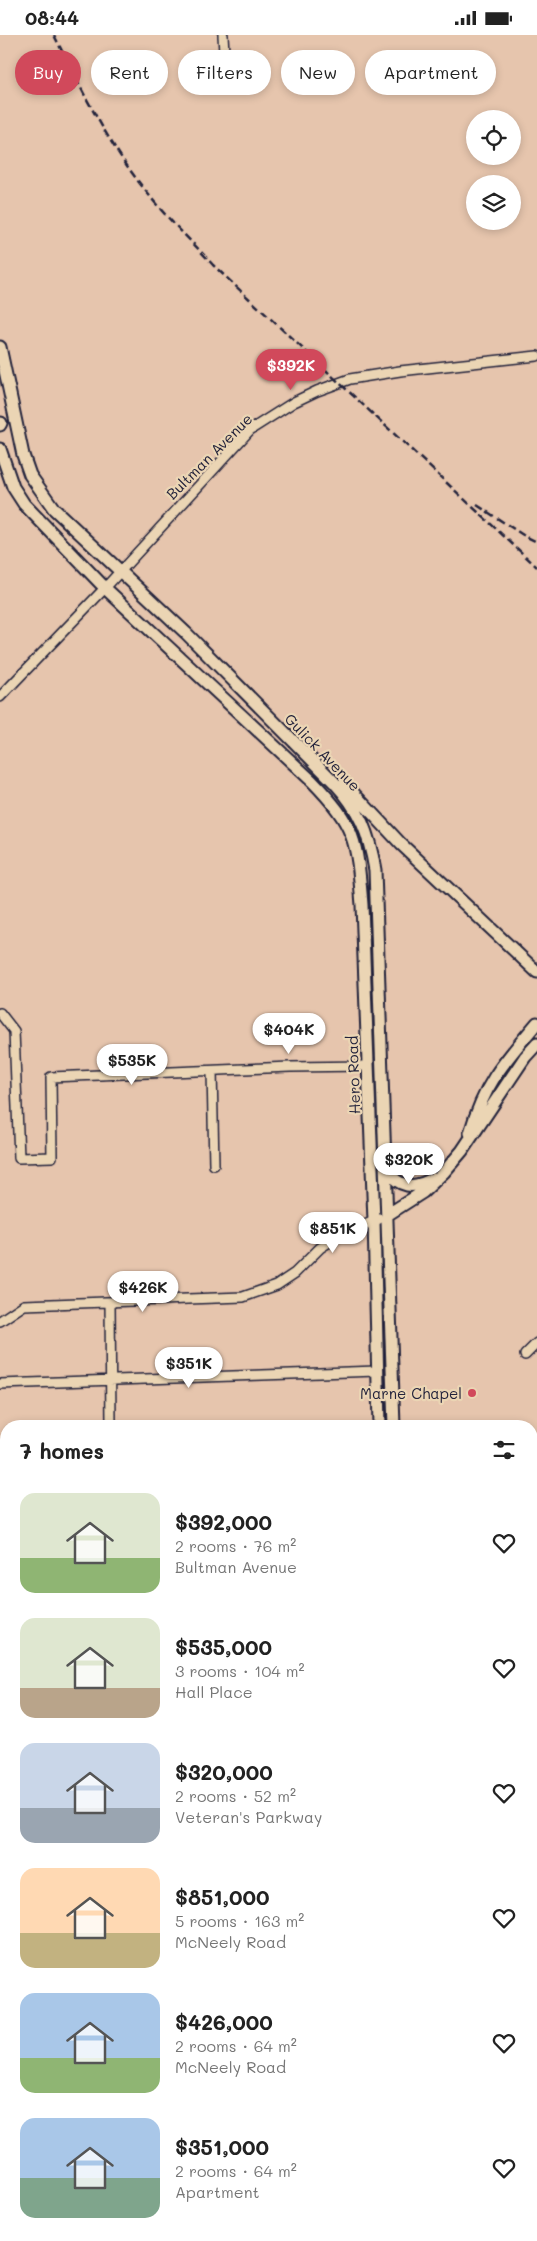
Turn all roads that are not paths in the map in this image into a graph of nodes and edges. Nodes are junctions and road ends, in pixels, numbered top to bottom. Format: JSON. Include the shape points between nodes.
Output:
{"nodes":[{"id":1,"x":223,"y":35,"type":"edge"},
{"id":2,"x":224,"y":50,"type":"edge"},
{"id":3,"x":0,"y":347,"type":"edge"},
{"id":4,"x":537,"y":356,"type":"edge"},
{"id":5,"x":0,"y":449,"type":"edge"},
{"id":6,"x":120,"y":571,"type":"junction"},
{"id":7,"x":105,"y":588,"type":"junction"},
{"id":8,"x":0,"y":697,"type":"edge"},
{"id":9,"x":283,"y":731,"type":"junction"},
{"id":10,"x":537,"y":972,"type":"edge"},
{"id":11,"x":0,"y":1013,"type":"edge"},
{"id":12,"x":537,"y":1023,"type":"edge"},
{"id":13,"x":537,"y":1044,"type":"edge"},
{"id":14,"x":367,"y":1066,"type":"junction"},
{"id":15,"x":212,"y":1071,"type":"junction"},
{"id":16,"x":467,"y":1141,"type":"junction"},
{"id":17,"x":214,"y":1165,"type":"dead end"},
{"id":18,"x":386,"y":1169,"type":"junction"},
{"id":19,"x":444,"y":1172,"type":"junction"},
{"id":20,"x":387,"y":1215,"type":"junction"},
{"id":21,"x":374,"y":1221,"type":"junction"},
{"id":22,"x":110,"y":1302,"type":"junction"},
{"id":23,"x":0,"y":1321,"type":"edge"},
{"id":24,"x":537,"y":1343,"type":"edge"},
{"id":25,"x":525,"y":1355,"type":"dead end"},
{"id":26,"x":377,"y":1371,"type":"junction"},
{"id":27,"x":109,"y":1380,"type":"junction"},
{"id":28,"x":0,"y":1384,"type":"edge"},
{"id":29,"x":110,"y":1420,"type":"edge"},
{"id":30,"x":379,"y":1420,"type":"edge"},
{"id":31,"x":394,"y":1420,"type":"edge"}],
"edges":[{"from":1,"to":2,"type":"street"},
{"from":3,"to":6,"type":"main road","name":"Gulick Avenue","via":[[30,475],[54,509]]},
{"from":4,"to":6,"type":"street","name":"Bultman Avenue","via":[[377,374],[338,382],[294,402],[250,429]]},
{"from":5,"to":7,"type":"main road","name":"Hero Road","via":[[13,487],[24,504]]},
{"from":6,"to":7,"type":"street","name":"Bultman Avenue"},
{"from":6,"to":9,"type":"main road","name":"Gulick Avenue"},
{"from":7,"to":8,"type":"street","name":"Bultman Avenue"},
{"from":7,"to":14,"type":"main road","name":"Hero Road","via":[[312,781],[328,797],[353,835],[359,863]]},
{"from":9,"to":10,"type":"main road","via":[[351,790],[401,844]]},
{"from":9,"to":18,"type":"main road","name":"Gulick Avenue","via":[[348,798],[362,820],[371,845],[375,870]]},
{"from":11,"to":15,"type":"street","via":[[14,1031],[19,1158],[52,1157],[51,1077]]},
{"from":12,"to":16,"type":"main road","via":[[488,1085]]},
{"from":13,"to":16,"type":"main road"},
{"from":14,"to":15,"type":"street"},
{"from":14,"to":21,"type":"main road","name":"Hero Road"},
{"from":15,"to":17,"type":"street"},
{"from":16,"to":19,"type":"main road"},
{"from":18,"to":19,"type":"main road","via":[[397,1183],[409,1186],[426,1182]]},
{"from":18,"to":20,"type":"main road","name":"Gulick Avenue"},
{"from":19,"to":20,"type":"main road","via":[[424,1192]]},
{"from":20,"to":21,"type":"street"},
{"from":20,"to":31,"type":"main road","name":"Gulick Avenue"},
{"from":21,"to":22,"type":"street","via":[[337,1237],[320,1248],[295,1273],[261,1292],[230,1298]]},
{"from":21,"to":26,"type":"main road","name":"Hero Road"},
{"from":22,"to":23,"type":"street","via":[[24,1305]]},
{"from":22,"to":27,"type":"street"},
{"from":24,"to":25,"type":"street"},
{"from":26,"to":27,"type":"street"},
{"from":26,"to":30,"type":"main road","name":"Hero Road"},
{"from":27,"to":28,"type":"street"},
{"from":27,"to":29,"type":"street"}]}
